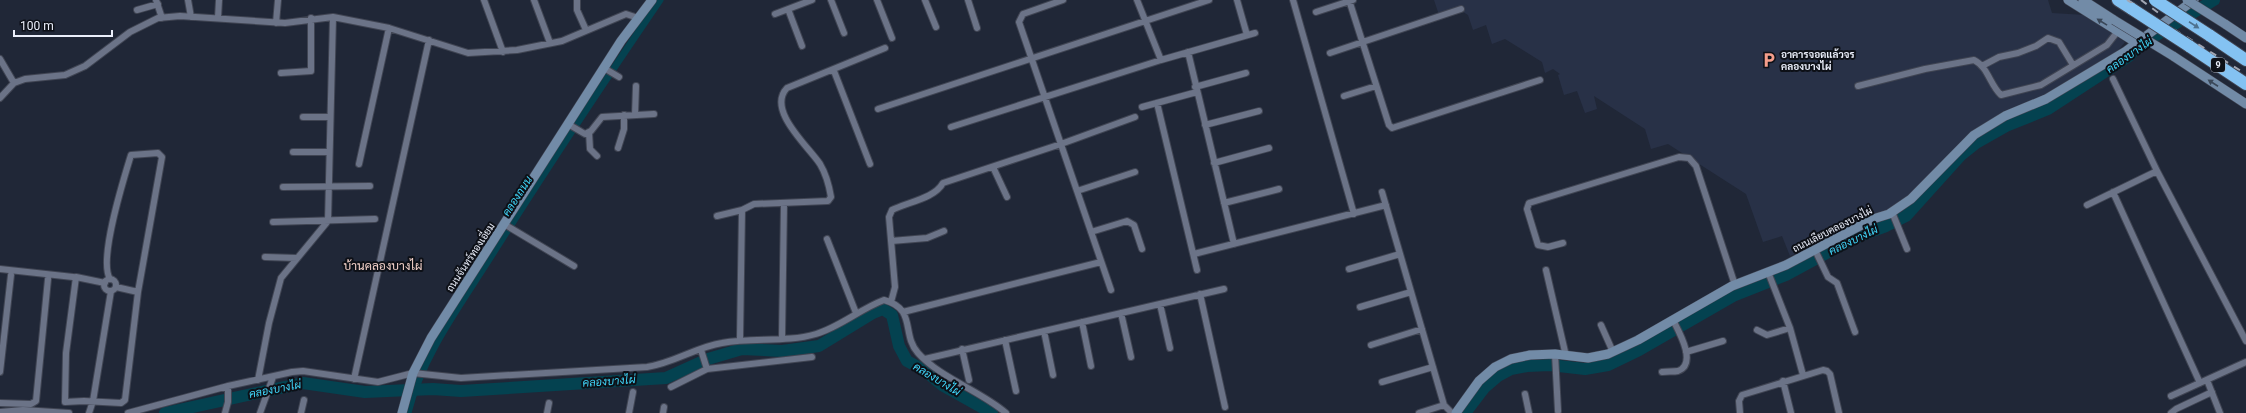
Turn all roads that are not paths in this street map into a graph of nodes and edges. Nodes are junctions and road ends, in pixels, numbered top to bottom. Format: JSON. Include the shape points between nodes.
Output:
{"nodes":[{"id":1,"x":188,"y":0,"type":"edge"},
{"id":2,"x":219,"y":0,"type":"edge"},
{"id":3,"x":278,"y":0,"type":"edge"},
{"id":4,"x":484,"y":0,"type":"edge"},
{"id":5,"x":534,"y":0,"type":"edge"},
{"id":6,"x":577,"y":0,"type":"edge"},
{"id":7,"x":652,"y":0,"type":"edge"},
{"id":8,"x":812,"y":0,"type":"edge"},
{"id":9,"x":831,"y":0,"type":"edge"},
{"id":10,"x":877,"y":0,"type":"edge"},
{"id":11,"x":925,"y":0,"type":"edge"},
{"id":12,"x":968,"y":0,"type":"edge"},
{"id":13,"x":1063,"y":0,"type":"edge"},
{"id":14,"x":1137,"y":0,"type":"edge"},
{"id":15,"x":1209,"y":0,"type":"edge"},
{"id":16,"x":1237,"y":0,"type":"edge"},
{"id":17,"x":1293,"y":0,"type":"edge"},
{"id":18,"x":1350,"y":0,"type":"edge"},
{"id":19,"x":2068,"y":0,"type":"edge"},
{"id":20,"x":2083,"y":0,"type":"edge"},
{"id":21,"x":2118,"y":0,"type":"edge"},
{"id":22,"x":2155,"y":0,"type":"edge"},
{"id":23,"x":2187,"y":0,"type":"edge"},
{"id":24,"x":2194,"y":0,"type":"edge"},
{"id":25,"x":157,"y":2,"type":"edge"},
{"id":26,"x":788,"y":9,"type":"junction"},
{"id":27,"x":1461,"y":9,"type":"dead end"},
{"id":28,"x":137,"y":10,"type":"dead end"},
{"id":29,"x":1316,"y":12,"type":"dead end"},
{"id":30,"x":775,"y":14,"type":"dead end"},
{"id":31,"x":190,"y":17,"type":"junction"},
{"id":32,"x":333,"y":17,"type":"junction"},
{"id":33,"x":162,"y":18,"type":"junction"},
{"id":34,"x":218,"y":18,"type":"junction"},
{"id":35,"x":311,"y":18,"type":"junction"},
{"id":36,"x":638,"y":18,"type":"junction"},
{"id":37,"x":1146,"y":22,"type":"junction"},
{"id":38,"x":276,"y":23,"type":"junction"},
{"id":39,"x":936,"y":27,"type":"dead end"},
{"id":40,"x":389,"y":28,"type":"junction"},
{"id":41,"x":977,"y":28,"type":"dead end"},
{"id":42,"x":586,"y":30,"type":"junction"},
{"id":43,"x":2118,"y":31,"type":"junction"},
{"id":44,"x":844,"y":33,"type":"dead end"},
{"id":45,"x":1255,"y":33,"type":"dead end"},
{"id":46,"x":1247,"y":35,"type":"junction"},
{"id":47,"x":892,"y":38,"type":"dead end"},
{"id":48,"x":2246,"y":38,"type":"edge"},
{"id":49,"x":429,"y":40,"type":"junction"},
{"id":50,"x":550,"y":42,"type":"junction"},
{"id":51,"x":2135,"y":42,"type":"junction"},
{"id":52,"x":1363,"y":43,"type":"junction"},
{"id":53,"x":802,"y":46,"type":"dead end"},
{"id":54,"x":885,"y":48,"type":"dead end"},
{"id":55,"x":503,"y":52,"type":"junction"},
{"id":56,"x":1188,"y":52,"type":"junction"},
{"id":57,"x":1330,"y":53,"type":"dead end"},
{"id":58,"x":1033,"y":58,"type":"junction"},
{"id":59,"x":0,"y":59,"type":"edge"},
{"id":60,"x":1161,"y":60,"type":"junction"},
{"id":61,"x":2246,"y":60,"type":"edge"},
{"id":62,"x":2073,"y":65,"type":"junction"},
{"id":63,"x":1982,"y":66,"type":"junction"},
{"id":64,"x":605,"y":69,"type":"junction"},
{"id":65,"x":834,"y":70,"type":"junction"},
{"id":66,"x":281,"y":73,"type":"dead end"},
{"id":67,"x":1246,"y":73,"type":"dead end"},
{"id":68,"x":618,"y":77,"type":"dead end"},
{"id":69,"x":2113,"y":79,"type":"dead end"},
{"id":70,"x":1540,"y":80,"type":"dead end"},
{"id":71,"x":14,"y":83,"type":"junction"},
{"id":72,"x":2246,"y":84,"type":"edge"},
{"id":73,"x":636,"y":86,"type":"dead end"},
{"id":74,"x":1376,"y":86,"type":"junction"},
{"id":75,"x":1858,"y":86,"type":"dead end"},
{"id":76,"x":1196,"y":89,"type":"junction"},
{"id":77,"x":1344,"y":96,"type":"dead end"},
{"id":78,"x":0,"y":98,"type":"edge"},
{"id":79,"x":1045,"y":98,"type":"junction"},
{"id":80,"x":1156,"y":103,"type":"junction"},
{"id":81,"x":2246,"y":104,"type":"edge"},
{"id":82,"x":1142,"y":107,"type":"dead end"},
{"id":83,"x":878,"y":109,"type":"dead end"},
{"id":84,"x":1259,"y":111,"type":"dead end"},
{"id":85,"x":654,"y":114,"type":"dead end"},
{"id":86,"x":624,"y":115,"type":"junction"},
{"id":87,"x":635,"y":115,"type":"junction"},
{"id":88,"x":303,"y":117,"type":"dead end"},
{"id":89,"x":330,"y":117,"type":"junction"},
{"id":90,"x":1135,"y":117,"type":"dead end"},
{"id":91,"x":1205,"y":125,"type":"junction"},
{"id":92,"x":570,"y":126,"type":"junction"},
{"id":93,"x":952,"y":128,"type":"dead end"},
{"id":94,"x":589,"y":132,"type":"junction"},
{"id":95,"x":1062,"y":144,"type":"junction"},
{"id":96,"x":618,"y":148,"type":"dead end"},
{"id":97,"x":1269,"y":148,"type":"dead end"},
{"id":98,"x":293,"y":152,"type":"dead end"},
{"id":99,"x":330,"y":152,"type":"junction"},
{"id":100,"x":597,"y":156,"type":"dead end"},
{"id":101,"x":1214,"y":163,"type":"junction"},
{"id":102,"x":359,"y":164,"type":"dead end"},
{"id":103,"x":870,"y":164,"type":"dead end"},
{"id":104,"x":993,"y":167,"type":"junction"},
{"id":105,"x":2157,"y":171,"type":"junction"},
{"id":106,"x":1135,"y":172,"type":"dead end"},
{"id":107,"x":329,"y":186,"type":"junction"},
{"id":108,"x":370,"y":186,"type":"dead end"},
{"id":109,"x":283,"y":187,"type":"dead end"},
{"id":110,"x":1279,"y":189,"type":"dead end"},
{"id":111,"x":1077,"y":191,"type":"junction"},
{"id":112,"x":1382,"y":192,"type":"dead end"},
{"id":113,"x":2113,"y":192,"type":"junction"},
{"id":114,"x":1007,"y":197,"type":"dead end"},
{"id":115,"x":784,"y":203,"type":"junction"},
{"id":116,"x":1224,"y":203,"type":"junction"},
{"id":117,"x":1386,"y":205,"type":"junction"},
{"id":118,"x":2088,"y":205,"type":"dead end"},
{"id":119,"x":742,"y":210,"type":"junction"},
{"id":120,"x":1354,"y":214,"type":"junction"},
{"id":121,"x":1893,"y":215,"type":"junction"},
{"id":122,"x":717,"y":216,"type":"dead end"},
{"id":123,"x":375,"y":219,"type":"dead end"},
{"id":124,"x":328,"y":221,"type":"junction"},
{"id":125,"x":273,"y":222,"type":"dead end"},
{"id":126,"x":505,"y":225,"type":"junction"},
{"id":127,"x":944,"y":231,"type":"dead end"},
{"id":128,"x":1091,"y":232,"type":"junction"},
{"id":129,"x":827,"y":239,"type":"dead end"},
{"id":130,"x":891,"y":241,"type":"junction"},
{"id":131,"x":1563,"y":243,"type":"dead end"},
{"id":132,"x":1234,"y":244,"type":"junction"},
{"id":133,"x":1142,"y":249,"type":"dead end"},
{"id":134,"x":1906,"y":249,"type":"dead end"},
{"id":135,"x":1815,"y":251,"type":"junction"},
{"id":136,"x":1194,"y":254,"type":"junction"},
{"id":137,"x":1400,"y":254,"type":"junction"},
{"id":138,"x":265,"y":257,"type":"dead end"},
{"id":139,"x":297,"y":258,"type":"junction"},
{"id":140,"x":1101,"y":262,"type":"junction"},
{"id":141,"x":574,"y":266,"type":"dead end"},
{"id":142,"x":0,"y":269,"type":"edge"},
{"id":143,"x":1349,"y":269,"type":"dead end"},
{"id":144,"x":1197,"y":270,"type":"dead end"},
{"id":145,"x":1546,"y":270,"type":"dead end"},
{"id":146,"x":1769,"y":274,"type":"junction"},
{"id":147,"x":11,"y":275,"type":"dead end"},
{"id":148,"x":73,"y":277,"type":"dead end"},
{"id":149,"x":48,"y":278,"type":"dead end"},
{"id":150,"x":107,"y":281,"type":"junction"},
{"id":151,"x":1735,"y":285,"type":"junction"},
{"id":152,"x":116,"y":287,"type":"junction"},
{"id":153,"x":1224,"y":289,"type":"dead end"},
{"id":154,"x":1110,"y":290,"type":"dead end"},
{"id":155,"x":111,"y":291,"type":"junction"},
{"id":156,"x":138,"y":292,"type":"junction"},
{"id":157,"x":1411,"y":292,"type":"junction"},
{"id":158,"x":1200,"y":294,"type":"junction"},
{"id":159,"x":891,"y":302,"type":"junction"},
{"id":160,"x":1160,"y":304,"type":"junction"},
{"id":161,"x":1360,"y":307,"type":"dead end"},
{"id":162,"x":903,"y":312,"type":"junction"},
{"id":163,"x":1121,"y":313,"type":"junction"},
{"id":164,"x":856,"y":314,"type":"junction"},
{"id":165,"x":1673,"y":321,"type":"junction"},
{"id":166,"x":1082,"y":322,"type":"junction"},
{"id":167,"x":1601,"y":325,"type":"dead end"},
{"id":168,"x":1790,"y":328,"type":"junction"},
{"id":169,"x":1422,"y":329,"type":"junction"},
{"id":170,"x":1757,"y":330,"type":"dead end"},
{"id":171,"x":1044,"y":331,"type":"junction"},
{"id":172,"x":1855,"y":332,"type":"dead end"},
{"id":173,"x":782,"y":338,"type":"junction"},
{"id":174,"x":740,"y":339,"type":"junction"},
{"id":175,"x":1005,"y":340,"type":"junction"},
{"id":176,"x":1723,"y":341,"type":"dead end"},
{"id":177,"x":2246,"y":341,"type":"edge"},
{"id":178,"x":1371,"y":345,"type":"dead end"},
{"id":179,"x":1170,"y":348,"type":"dead end"},
{"id":180,"x":962,"y":350,"type":"junction"},
{"id":181,"x":701,"y":351,"type":"junction"},
{"id":182,"x":1613,"y":352,"type":"junction"},
{"id":183,"x":1686,"y":352,"type":"junction"},
{"id":184,"x":1554,"y":356,"type":"junction"},
{"id":185,"x":1566,"y":356,"type":"junction"},
{"id":186,"x":812,"y":357,"type":"dead end"},
{"id":187,"x":1131,"y":357,"type":"dead end"},
{"id":188,"x":925,"y":359,"type":"junction"},
{"id":189,"x":2246,"y":362,"type":"edge"},
{"id":190,"x":1091,"y":366,"type":"dead end"},
{"id":191,"x":1433,"y":367,"type":"junction"},
{"id":192,"x":706,"y":368,"type":"junction"},
{"id":193,"x":0,"y":372,"type":"edge"},
{"id":194,"x":1662,"y":372,"type":"dead end"},
{"id":195,"x":1053,"y":375,"type":"dead end"},
{"id":196,"x":1803,"y":375,"type":"junction"},
{"id":197,"x":412,"y":376,"type":"junction"},
{"id":198,"x":272,"y":379,"type":"junction"},
{"id":199,"x":354,"y":379,"type":"junction"},
{"id":200,"x":258,"y":380,"type":"junction"},
{"id":201,"x":969,"y":380,"type":"dead end"},
{"id":202,"x":2207,"y":380,"type":"junction"},
{"id":203,"x":1783,"y":381,"type":"junction"},
{"id":204,"x":1382,"y":382,"type":"dead end"},
{"id":205,"x":2200,"y":383,"type":"junction"},
{"id":206,"x":671,"y":387,"type":"dead end"},
{"id":207,"x":228,"y":388,"type":"junction"},
{"id":208,"x":1016,"y":391,"type":"dead end"},
{"id":209,"x":633,"y":392,"type":"dead end"},
{"id":210,"x":2212,"y":392,"type":"junction"},
{"id":211,"x":1525,"y":394,"type":"dead end"},
{"id":212,"x":2171,"y":396,"type":"dead end"},
{"id":213,"x":304,"y":400,"type":"dead end"},
{"id":214,"x":93,"y":401,"type":"junction"},
{"id":215,"x":0,"y":403,"type":"edge"},
{"id":216,"x":549,"y":403,"type":"dead end"},
{"id":217,"x":1444,"y":406,"type":"junction"},
{"id":218,"x":1225,"y":407,"type":"dead end"},
{"id":219,"x":1558,"y":410,"type":"dead end"},
{"id":220,"x":402,"y":411,"type":"edge"},
{"id":221,"x":0,"y":412,"type":"edge"},
{"id":222,"x":22,"y":412,"type":"edge"},
{"id":223,"x":50,"y":413,"type":"edge"},
{"id":224,"x":69,"y":413,"type":"edge"},
{"id":225,"x":89,"y":413,"type":"edge"},
{"id":226,"x":128,"y":413,"type":"edge"},
{"id":227,"x":225,"y":413,"type":"edge"},
{"id":228,"x":260,"y":413,"type":"edge"},
{"id":229,"x":301,"y":413,"type":"edge"},
{"id":230,"x":548,"y":413,"type":"edge"},
{"id":231,"x":629,"y":413,"type":"edge"},
{"id":232,"x":1006,"y":413,"type":"edge"},
{"id":233,"x":1419,"y":413,"type":"edge"},
{"id":234,"x":1452,"y":413,"type":"edge"},
{"id":235,"x":1456,"y":413,"type":"edge"},
{"id":236,"x":1529,"y":413,"type":"edge"},
{"id":237,"x":1740,"y":413,"type":"edge"},
{"id":238,"x":1791,"y":413,"type":"edge"},
{"id":239,"x":1839,"y":413,"type":"edge"},
{"id":240,"x":2171,"y":413,"type":"edge"},
{"id":241,"x":2220,"y":413,"type":"edge"}],
"edges":[{"from":1,"to":31,"type":"street"},
{"from":2,"to":34,"type":"street"},
{"from":3,"to":38,"type":"street"},
{"from":4,"to":55,"type":"street"},
{"from":5,"to":50,"type":"street"},
{"from":6,"to":42,"type":"street","via":[[577,10]]},
{"from":7,"to":36,"type":"street","name":"ถนนจันทร์ทองเอี่ยม"},
{"from":8,"to":26,"type":"street"},
{"from":9,"to":44,"type":"street"},
{"from":10,"to":47,"type":"street"},
{"from":11,"to":39,"type":"street"},
{"from":12,"to":41,"type":"street"},
{"from":13,"to":58,"type":"street","via":[[1020,17],[1018,22]]},
{"from":14,"to":37,"type":"street"},
{"from":15,"to":37,"type":"street"},
{"from":16,"to":46,"type":"street"},
{"from":17,"to":120,"type":"street"},
{"from":18,"to":29,"type":"street"},
{"from":18,"to":52,"type":"street"},
{"from":43,"to":19,"type":"street","one_way":true},
{"from":81,"to":20,"type":"street","one_way":true,"bridge":true},
{"from":21,"to":72,"type":"highway","number":"9","bridge":true},
{"from":22,"to":61,"type":"highway","number":"9","one_way":true,"bridge":true},
{"from":23,"to":48,"type":"street","bridge":true},
{"from":24,"to":51,"type":"street","name":"ถนนเลียบคลองบางไผ่"},
{"from":25,"to":28,"type":"street"},
{"from":25,"to":33,"type":"street"},
{"from":26,"to":30,"type":"street"},
{"from":26,"to":53,"type":"street"},
{"from":27,"to":52,"type":"street"},
{"from":31,"to":33,"type":"street"},
{"from":31,"to":34,"type":"street"},
{"from":32,"to":35,"type":"street"},
{"from":32,"to":40,"type":"street"},
{"from":32,"to":89,"type":"street"},
{"from":33,"to":71,"type":"street","via":[[143,24],[85,66],[65,75],[25,79]]},
{"from":34,"to":38,"type":"street"},
{"from":35,"to":38,"type":"street"},
{"from":35,"to":66,"type":"street","via":[[311,71]]},
{"from":36,"to":42,"type":"street","via":[[626,14]]},
{"from":36,"to":64,"type":"street","name":"ถนนจันทร์ทองเอี่ยม"},
{"from":37,"to":58,"type":"street"},
{"from":37,"to":60,"type":"street"},
{"from":40,"to":49,"type":"street"},
{"from":40,"to":102,"type":"street"},
{"from":42,"to":50,"type":"street"},
{"from":43,"to":51,"type":"street"},
{"from":43,"to":62,"type":"street","via":[[2107,45]]},
{"from":45,"to":46,"type":"street"},
{"from":46,"to":56,"type":"street"},
{"from":49,"to":55,"type":"street","via":[[468,53]]},
{"from":49,"to":199,"type":"street"},
{"from":50,"to":55,"type":"street"},
{"from":51,"to":121,"type":"street","name":"ถนนเลียบคลองบางไผ่","via":[[2126,51],[2046,99],[2005,116],[1974,135]]},
{"from":52,"to":57,"type":"street"},
{"from":52,"to":74,"type":"street"},
{"from":54,"to":65,"type":"street"},
{"from":56,"to":60,"type":"street"},
{"from":56,"to":76,"type":"street"},
{"from":58,"to":79,"type":"street"},
{"from":58,"to":83,"type":"street"},
{"from":59,"to":71,"type":"street"},
{"from":60,"to":79,"type":"street"},
{"from":62,"to":63,"type":"street","via":[[2059,42],[2048,38],[2036,46],[1999,57]]},
{"from":62,"to":63,"type":"street","via":[[2041,85],[2001,95]]},
{"from":63,"to":75,"type":"street","via":[[1978,62],[1968,60]]},
{"from":64,"to":68,"type":"street"},
{"from":64,"to":92,"type":"street","name":"ถนนจันทร์ทองเอี่ยม"},
{"from":65,"to":103,"type":"street"},
{"from":65,"to":115,"type":"street","via":[[787,88],[781,94],[780,100],[796,137],[819,162],[826,175],[831,196],[828,201]]},
{"from":67,"to":76,"type":"street"},
{"from":69,"to":105,"type":"street"},
{"from":70,"to":74,"type":"street","via":[[1392,128]]},
{"from":71,"to":78,"type":"street"},
{"from":73,"to":87,"type":"street"},
{"from":74,"to":77,"type":"street"},
{"from":76,"to":80,"type":"street"},
{"from":76,"to":91,"type":"street"},
{"from":79,"to":93,"type":"street"},
{"from":79,"to":95,"type":"street"},
{"from":80,"to":82,"type":"street"},
{"from":80,"to":136,"type":"street"},
{"from":84,"to":91,"type":"street"},
{"from":85,"to":87,"type":"street"},
{"from":86,"to":87,"type":"street"},
{"from":86,"to":94,"type":"street","via":[[602,117]]},
{"from":86,"to":96,"type":"street","via":[[624,129]]},
{"from":88,"to":89,"type":"street"},
{"from":89,"to":99,"type":"street"},
{"from":90,"to":95,"type":"street"},
{"from":91,"to":101,"type":"street"},
{"from":92,"to":94,"type":"street","via":[[581,133]]},
{"from":92,"to":126,"type":"street","name":"ถนนจันทร์ทองเอี่ยม"},
{"from":94,"to":100,"type":"street","via":[[590,149]]},
{"from":95,"to":104,"type":"street"},
{"from":95,"to":111,"type":"street"},
{"from":97,"to":101,"type":"street"},
{"from":98,"to":99,"type":"street"},
{"from":99,"to":107,"type":"street"},
{"from":101,"to":116,"type":"street"},
{"from":104,"to":114,"type":"street"},
{"from":104,"to":130,"type":"street","via":[[943,183],[940,188],[916,202],[892,210],[889,217]]},
{"from":105,"to":113,"type":"street"},
{"from":105,"to":177,"type":"street"},
{"from":106,"to":111,"type":"street"},
{"from":107,"to":108,"type":"street"},
{"from":107,"to":109,"type":"street"},
{"from":107,"to":124,"type":"street"},
{"from":110,"to":116,"type":"street"},
{"from":111,"to":128,"type":"street"},
{"from":112,"to":117,"type":"street"},
{"from":113,"to":118,"type":"street"},
{"from":113,"to":205,"type":"street"},
{"from":115,"to":119,"type":"street","via":[[754,204]]},
{"from":115,"to":173,"type":"street"},
{"from":116,"to":132,"type":"street"},
{"from":117,"to":120,"type":"street"},
{"from":117,"to":137,"type":"street"},
{"from":119,"to":122,"type":"street"},
{"from":119,"to":174,"type":"street"},
{"from":120,"to":132,"type":"street"},
{"from":121,"to":134,"type":"street"},
{"from":121,"to":135,"type":"street","name":"ถนนเลียบคลองบางไผ่","via":[[1873,219]]},
{"from":123,"to":124,"type":"street"},
{"from":124,"to":125,"type":"street"},
{"from":124,"to":139,"type":"street"},
{"from":126,"to":141,"type":"street"},
{"from":126,"to":197,"type":"street","name":"ถนนจันทร์ทองเอี่ยม","via":[[431,338]]},
{"from":127,"to":130,"type":"street","via":[[928,238]]},
{"from":128,"to":133,"type":"street","via":[[1127,221],[1134,225]]},
{"from":128,"to":140,"type":"street"},
{"from":129,"to":164,"type":"street"},
{"from":130,"to":159,"type":"street","via":[[895,287]]},
{"from":131,"to":151,"type":"street","via":[[1548,247],[1538,245],[1527,209],[1529,204],[1678,157],[1689,158],[1698,173]]},
{"from":132,"to":136,"type":"street"},
{"from":135,"to":146,"type":"street","name":"ถนนเลียบคลองบางไผ่"},
{"from":135,"to":172,"type":"street","via":[[1828,277],[1837,283]]},
{"from":136,"to":144,"type":"street"},
{"from":137,"to":143,"type":"street"},
{"from":137,"to":157,"type":"street"},
{"from":138,"to":139,"type":"street"},
{"from":139,"to":200,"type":"street","via":[[281,278]]},
{"from":140,"to":154,"type":"street"},
{"from":140,"to":162,"type":"street"},
{"from":142,"to":148,"type":"street"},
{"from":145,"to":185,"type":"street"},
{"from":146,"to":151,"type":"street","name":"ถนนเลียบคลองบางไผ่"},
{"from":146,"to":168,"type":"street"},
{"from":147,"to":193,"type":"street"},
{"from":149,"to":215,"type":"street","via":[[36,401],[31,404]]},
{"from":150,"to":152,"type":"street","via":[[114,280]]},
{"from":150,"to":155,"type":"street","via":[[105,288]]},
{"from":150,"to":156,"type":"street","via":[[107,249],[131,155],[158,152],[162,157]]},
{"from":150,"to":214,"type":"street","via":[[76,277],[66,353],[65,402]]},
{"from":151,"to":165,"type":"street","name":"ถนนเลียบคลองบางไผ่"},
{"from":152,"to":155,"type":"street"},
{"from":152,"to":156,"type":"street"},
{"from":153,"to":158,"type":"street"},
{"from":155,"to":214,"type":"street"},
{"from":156,"to":214,"type":"street","via":[[125,400],[121,403]]},
{"from":157,"to":161,"type":"street"},
{"from":157,"to":169,"type":"street"},
{"from":158,"to":160,"type":"street"},
{"from":158,"to":218,"type":"street"},
{"from":159,"to":162,"type":"street"},
{"from":159,"to":164,"type":"street","via":[[884,300]]},
{"from":160,"to":163,"type":"street"},
{"from":160,"to":179,"type":"street"},
{"from":162,"to":188,"type":"street","via":[[912,342],[917,352]]},
{"from":163,"to":166,"type":"street"},
{"from":163,"to":187,"type":"street"},
{"from":164,"to":173,"type":"street","via":[[817,334]]},
{"from":165,"to":182,"type":"street","name":"ถนนเลียบคลองบางไผ่"},
{"from":165,"to":183,"type":"street"},
{"from":166,"to":171,"type":"street"},
{"from":166,"to":190,"type":"street"},
{"from":167,"to":182,"type":"street"},
{"from":168,"to":170,"type":"street","via":[[1768,335]]},
{"from":168,"to":196,"type":"street"},
{"from":169,"to":178,"type":"street"},
{"from":169,"to":191,"type":"street"},
{"from":171,"to":175,"type":"street"},
{"from":171,"to":195,"type":"street"},
{"from":173,"to":174,"type":"street"},
{"from":174,"to":181,"type":"street","via":[[719,343]]},
{"from":175,"to":180,"type":"street"},
{"from":175,"to":208,"type":"street"},
{"from":176,"to":183,"type":"street"},
{"from":180,"to":188,"type":"street"},
{"from":180,"to":201,"type":"street"},
{"from":181,"to":192,"type":"street"},
{"from":181,"to":197,"type":"street","via":[[647,368],[461,378]]},
{"from":182,"to":185,"type":"street","name":"ถนนเลียบคลองบางไผ่","via":[[1588,358]]},
{"from":183,"to":194,"type":"street","via":[[1684,366],[1679,370]]},
{"from":184,"to":185,"type":"street","name":"ถนนเลียบคลองบางไผ่"},
{"from":184,"to":219,"type":"street"},
{"from":184,"to":235,"type":"street","name":"ถนนเลียบคลองบางไผ่","via":[[1530,355],[1511,359],[1495,367],[1480,381]]},
{"from":186,"to":192,"type":"street"},
{"from":188,"to":232,"type":"street"},
{"from":189,"to":202,"type":"street"},
{"from":191,"to":204,"type":"street"},
{"from":191,"to":217,"type":"street"},
{"from":192,"to":206,"type":"street"},
{"from":196,"to":203,"type":"street"},
{"from":196,"to":239,"type":"street","via":[[1827,370]]},
{"from":197,"to":199,"type":"street","via":[[378,382]]},
{"from":197,"to":220,"type":"street","name":"ถนนจันทร์ทองเอี่ยม"},
{"from":198,"to":199,"type":"street","via":[[303,371]]},
{"from":198,"to":200,"type":"street"},
{"from":198,"to":228,"type":"street"},
{"from":200,"to":207,"type":"street"},
{"from":202,"to":205,"type":"street"},
{"from":202,"to":210,"type":"street"},
{"from":203,"to":237,"type":"street","via":[[1742,395],[1739,401]]},
{"from":203,"to":238,"type":"street"},
{"from":205,"to":212,"type":"street"},
{"from":207,"to":226,"type":"street"},
{"from":207,"to":227,"type":"street"},
{"from":209,"to":231,"type":"street"},
{"from":210,"to":240,"type":"street"},
{"from":210,"to":241,"type":"street"},
{"from":211,"to":236,"type":"street"},
{"from":213,"to":229,"type":"street"},
{"from":214,"to":225,"type":"street"},
{"from":216,"to":230,"type":"street"},
{"from":217,"to":233,"type":"street"},
{"from":217,"to":234,"type":"street"},
{"from":221,"to":222,"type":"street"},
{"from":222,"to":223,"type":"street"},
{"from":223,"to":224,"type":"street"}]}
